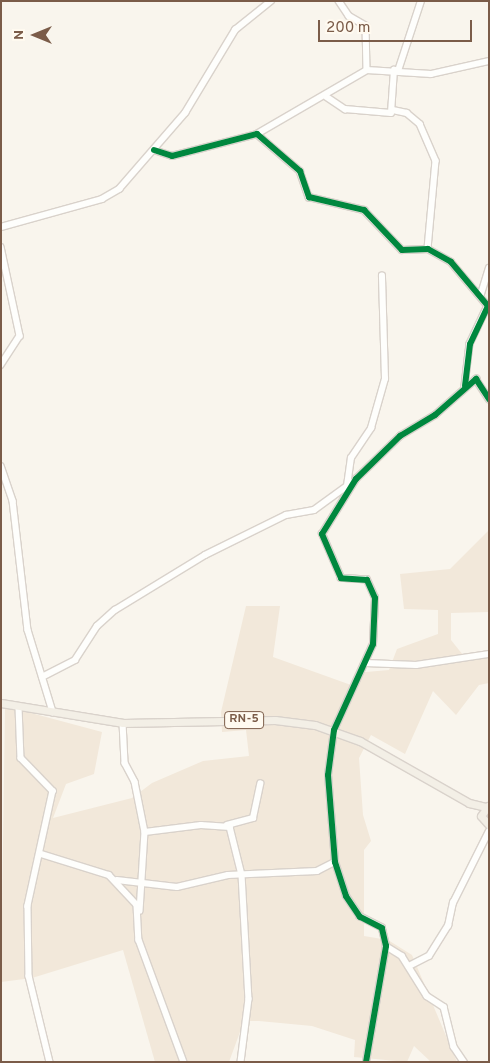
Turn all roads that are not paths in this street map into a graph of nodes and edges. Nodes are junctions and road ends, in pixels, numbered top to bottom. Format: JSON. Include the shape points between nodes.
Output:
{"nodes":[{"id":1,"x":271,"y":1,"type":"edge"},
{"id":2,"x":339,"y":1,"type":"edge"},
{"id":3,"x":421,"y":1,"type":"edge"},
{"id":4,"x":489,"y":61,"type":"edge"},
{"id":5,"x":366,"y":70,"type":"junction"},
{"id":6,"x":396,"y":71,"type":"junction"},
{"id":7,"x":327,"y":97,"type":"junction"},
{"id":8,"x":392,"y":110,"type":"junction"},
{"id":9,"x":257,"y":134,"type":"junction"},
{"id":10,"x":154,"y":150,"type":"junction"},
{"id":11,"x":1,"y":227,"type":"edge"},
{"id":12,"x":1,"y":247,"type":"edge"},
{"id":13,"x":428,"y":249,"type":"junction"},
{"id":14,"x":489,"y":268,"type":"edge"},
{"id":15,"x":382,"y":276,"type":"dead end"},
{"id":16,"x":480,"y":294,"type":"junction"},
{"id":17,"x":1,"y":365,"type":"edge"},
{"id":18,"x":465,"y":386,"type":"junction"},
{"id":19,"x":489,"y":398,"type":"edge"},
{"id":20,"x":1,"y":466,"type":"edge"},
{"id":21,"x":356,"y":479,"type":"junction"},
{"id":22,"x":347,"y":486,"type":"junction"},
{"id":23,"x":489,"y":654,"type":"edge"},
{"id":24,"x":366,"y":663,"type":"junction"},
{"id":25,"x":42,"y":677,"type":"junction"},
{"id":26,"x":1,"y":703,"type":"edge"},
{"id":27,"x":19,"y":707,"type":"junction"},
{"id":28,"x":53,"y":712,"type":"junction"},
{"id":29,"x":123,"y":723,"type":"junction"},
{"id":30,"x":334,"y":730,"type":"junction"},
{"id":31,"x":260,"y":784,"type":"dead end"},
{"id":32,"x":469,"y":803,"type":"junction"},
{"id":33,"x":488,"y":807,"type":"edge"},
{"id":34,"x":482,"y":819,"type":"junction"},
{"id":35,"x":227,"y":825,"type":"junction"},
{"id":36,"x":489,"y":825,"type":"edge"},
{"id":37,"x":489,"y":831,"type":"edge"},
{"id":38,"x":145,"y":832,"type":"junction"},
{"id":39,"x":41,"y":854,"type":"junction"},
{"id":40,"x":335,"y":862,"type":"junction"},
{"id":41,"x":242,"y":875,"type":"junction"},
{"id":42,"x":117,"y":880,"type":"junction"},
{"id":43,"x":142,"y":882,"type":"junction"},
{"id":44,"x":140,"y":913,"type":"junction"},
{"id":45,"x":386,"y":946,"type":"junction"},
{"id":46,"x":409,"y":966,"type":"junction"},
{"id":47,"x":50,"y":1062,"type":"edge"},
{"id":48,"x":184,"y":1062,"type":"edge"},
{"id":49,"x":241,"y":1062,"type":"edge"},
{"id":50,"x":366,"y":1062,"type":"edge"},
{"id":51,"x":464,"y":1062,"type":"edge"}],
"edges":[{"from":1,"to":10,"type":"street","via":[[235,30],[204,87]]},
{"from":2,"to":5,"type":"street","via":[[349,16],[366,26]]},
{"from":3,"to":6,"type":"street"},
{"from":4,"to":6,"type":"street","via":[[431,74]]},
{"from":5,"to":6,"type":"street"},
{"from":5,"to":7,"type":"street"},
{"from":6,"to":8,"type":"street"},
{"from":7,"to":8,"type":"street","via":[[345,109],[388,114]]},
{"from":7,"to":9,"type":"street"},
{"from":8,"to":13,"type":"street","via":[[407,113],[420,124],[436,161]]},
{"from":9,"to":10,"type":"street","via":[[202,144],[172,156]]},
{"from":9,"to":13,"type":"street","via":[[300,171],[310,198],[364,210],[394,245],[408,252]]},
{"from":10,"to":11,"type":"street","via":[[109,196]]},
{"from":12,"to":17,"type":"street","via":[[20,336]]},
{"from":13,"to":16,"type":"street","via":[[451,262]]},
{"from":14,"to":16,"type":"street"},
{"from":15,"to":22,"type":"street","via":[[385,379],[371,428],[351,458]]},
{"from":16,"to":18,"type":"street","via":[[488,306],[470,344]]},
{"from":18,"to":19,"type":"street","via":[[476,378]]},
{"from":18,"to":21,"type":"street","via":[[434,415],[387,447]]},
{"from":20,"to":25,"type":"street","via":[[12,492],[28,630]]},
{"from":21,"to":22,"type":"street"},
{"from":21,"to":24,"type":"street","via":[[322,534],[341,578],[367,580],[373,588],[374,633]]},
{"from":22,"to":25,"type":"street","via":[[314,510],[286,515],[206,555],[115,610],[98,626],[75,660]]},
{"from":23,"to":24,"type":"street","via":[[416,665]]},
{"from":24,"to":30,"type":"street"},
{"from":25,"to":28,"type":"street"},
{"from":26,"to":27,"type":"main road","number":"RN-5"},
{"from":27,"to":28,"type":"main road","number":"RN-5"},
{"from":27,"to":39,"type":"street","via":[[21,758],[53,791]]},
{"from":28,"to":29,"type":"main road","number":"RN-5"},
{"from":29,"to":30,"type":"main road","number":"RN-5","via":[[275,720]]},
{"from":29,"to":38,"type":"street","via":[[125,763],[134,782]]},
{"from":30,"to":32,"type":"main road","number":"RN-5"},
{"from":30,"to":40,"type":"street","via":[[328,775]]},
{"from":31,"to":35,"type":"street","via":[[253,818]]},
{"from":32,"to":33,"type":"main road","number":"RN-5"},
{"from":32,"to":34,"type":"main road","number":"RN-5"},
{"from":33,"to":34,"type":"main road"},
{"from":34,"to":36,"type":"main road"},
{"from":35,"to":38,"type":"street"},
{"from":35,"to":41,"type":"street"},
{"from":37,"to":46,"type":"street","via":[[456,896],[448,926],[429,956]]},
{"from":38,"to":43,"type":"street"},
{"from":39,"to":42,"type":"street"},
{"from":39,"to":47,"type":"street","via":[[28,906],[29,976]]},
{"from":40,"to":41,"type":"street","via":[[317,871]]},
{"from":40,"to":45,"type":"street","via":[[354,911],[382,928]]},
{"from":41,"to":43,"type":"street","via":[[177,887]]},
{"from":41,"to":49,"type":"street","via":[[249,1000]]},
{"from":42,"to":43,"type":"street"},
{"from":42,"to":44,"type":"street"},
{"from":43,"to":44,"type":"street"},
{"from":44,"to":48,"type":"street","via":[[138,940]]},
{"from":45,"to":46,"type":"street"},
{"from":45,"to":50,"type":"street"},
{"from":46,"to":51,"type":"street","via":[[422,990],[444,1007],[454,1047]]}]}
